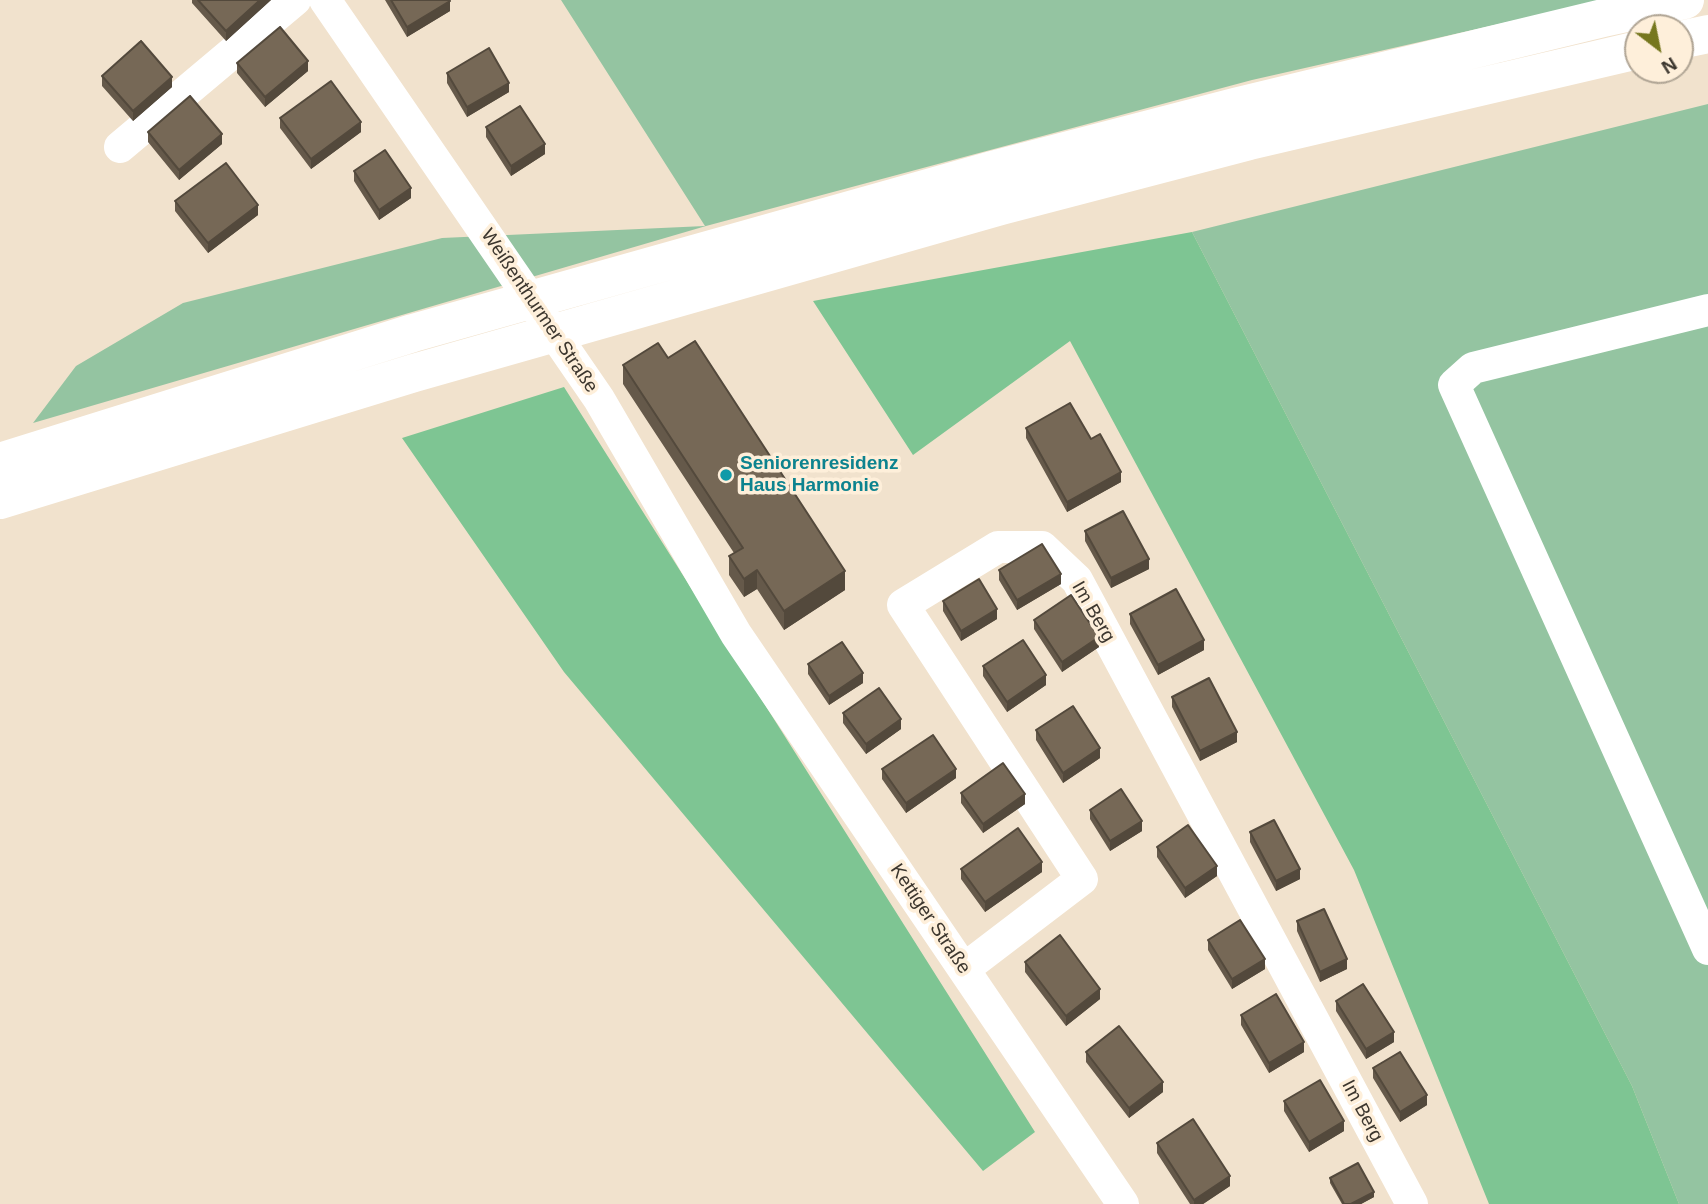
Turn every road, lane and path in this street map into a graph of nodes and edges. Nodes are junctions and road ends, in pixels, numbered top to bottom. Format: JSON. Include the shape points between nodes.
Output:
{"nodes":[{"id":1,"x":295,"y":0,"type":"edge"},
{"id":2,"x":325,"y":0,"type":"edge"},
{"id":3,"x":1685,"y":0,"type":"edge"},
{"id":4,"x":1624,"y":53,"type":"edge"},
{"id":5,"x":120,"y":147,"type":"dead end"},
{"id":6,"x":1708,"y":310,"type":"edge"},
{"id":7,"x":0,"y":462,"type":"edge"},
{"id":8,"x":0,"y":500,"type":"edge"},
{"id":9,"x":736,"y":634,"type":"joint"},
{"id":10,"x":1708,"y":949,"type":"edge"},
{"id":11,"x":964,"y":969,"type":"junction"},
{"id":12,"x":1123,"y":1204,"type":"edge"},
{"id":13,"x":1412,"y":1204,"type":"edge"}],
"edges":[{"from":1,"to":5,"type":"street"},
{"from":2,"to":9,"type":"street","name":"Weißenthurmer Straße","via":[[599,399]]},
{"from":3,"to":7,"type":"highway","via":[[992,170],[413,333]]},
{"from":4,"to":8,"type":"highway","via":[[1262,138],[1001,206],[414,373]]},
{"from":6,"to":10,"type":"street","via":[[1473,368],[1454,385]]},
{"from":9,"to":11,"type":"street","name":"Kettiger Straße"},
{"from":11,"to":12,"type":"street","name":"Kettiger Straße"},
{"from":11,"to":13,"type":"street","name":"Im Berg","via":[[1082,879],[903,605],[998,547],[1042,547],[1077,580]]}]}
